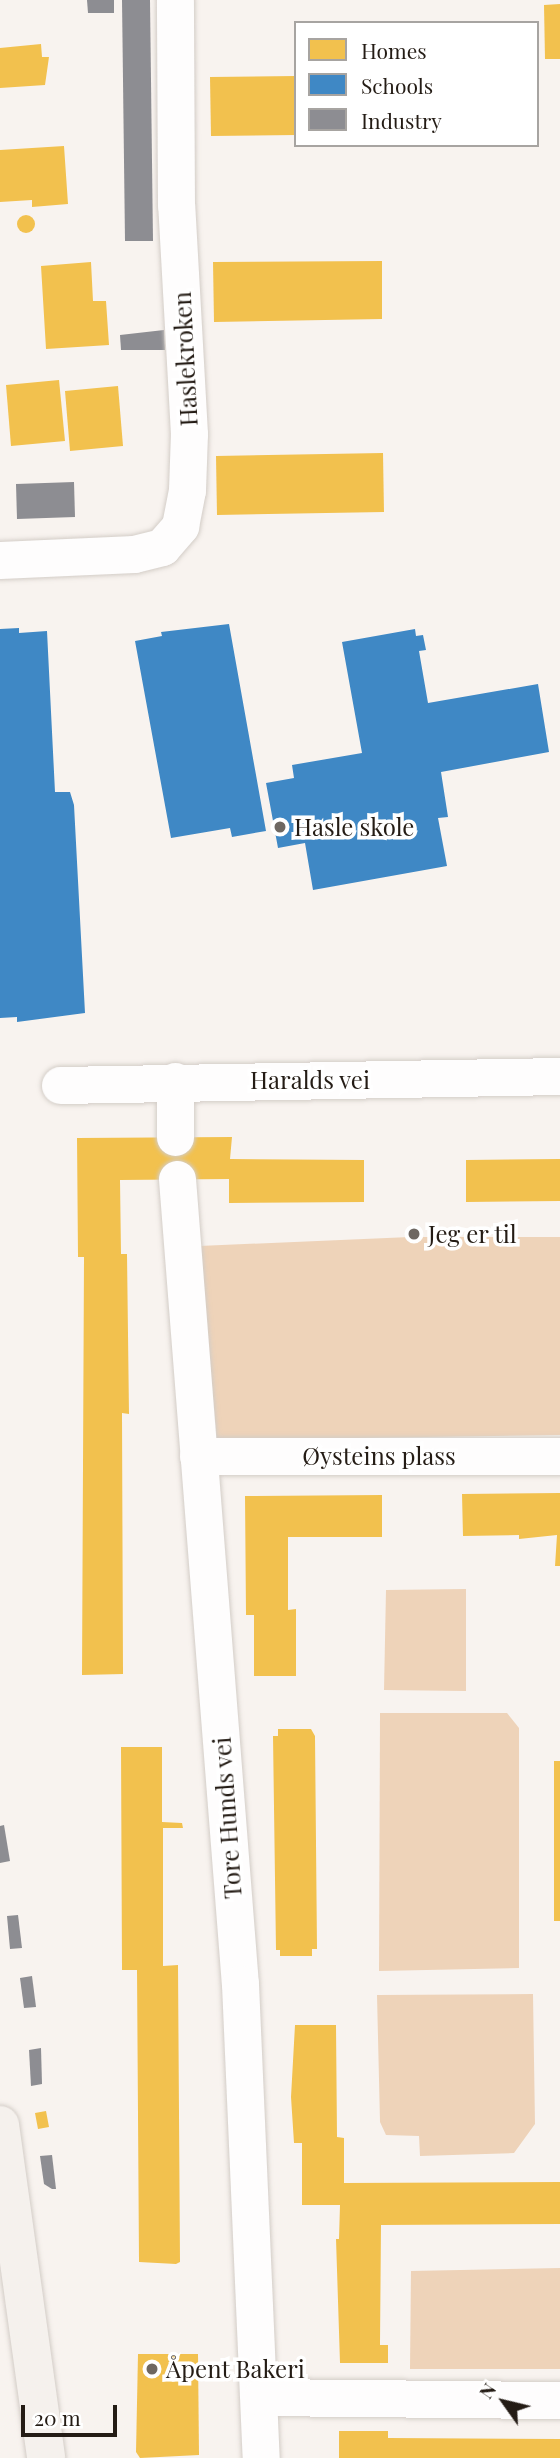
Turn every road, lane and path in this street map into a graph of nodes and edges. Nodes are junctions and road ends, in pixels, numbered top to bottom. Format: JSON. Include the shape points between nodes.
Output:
{"nodes":[{"id":1,"x":175,"y":0,"type":"edge"},
{"id":2,"x":0,"y":560,"type":"edge"},
{"id":3,"x":560,"y":1076,"type":"edge"},
{"id":4,"x":174,"y":1081,"type":"junction"},
{"id":5,"x":60,"y":1086,"type":"dead end"},
{"id":6,"x":175,"y":1137,"type":"dead end"},
{"id":7,"x":177,"y":1179,"type":"dead end"},
{"id":8,"x":198,"y":1456,"type":"junction"},
{"id":9,"x":560,"y":1456,"type":"edge"},
{"id":10,"x":0,"y":2125,"type":"edge"},
{"id":11,"x":261,"y":2397,"type":"junction"},
{"id":12,"x":560,"y":2400,"type":"edge"},
{"id":13,"x":46,"y":2458,"type":"edge"},
{"id":14,"x":261,"y":2458,"type":"edge"}],
"edges":[{"from":1,"to":2,"type":"street","name":"Haslekroken","via":[[176,205],[189,434],[180,526],[162,547],[134,554]]},
{"from":3,"to":4,"type":"street","name":"Haralds vei"},
{"from":4,"to":5,"type":"street","name":"Haralds vei"},
{"from":4,"to":6,"type":"street"},
{"from":7,"to":8,"type":"street","name":"Tore Hunds vei"},
{"from":8,"to":9,"type":"street","name":"Øysteins plass"},
{"from":8,"to":11,"type":"street","name":"Tore Hunds vei","via":[[240,1984]]},
{"from":10,"to":13,"type":"main road"},
{"from":11,"to":12,"type":"street"},
{"from":11,"to":14,"type":"street","name":"Tore Hunds vei"}]}
